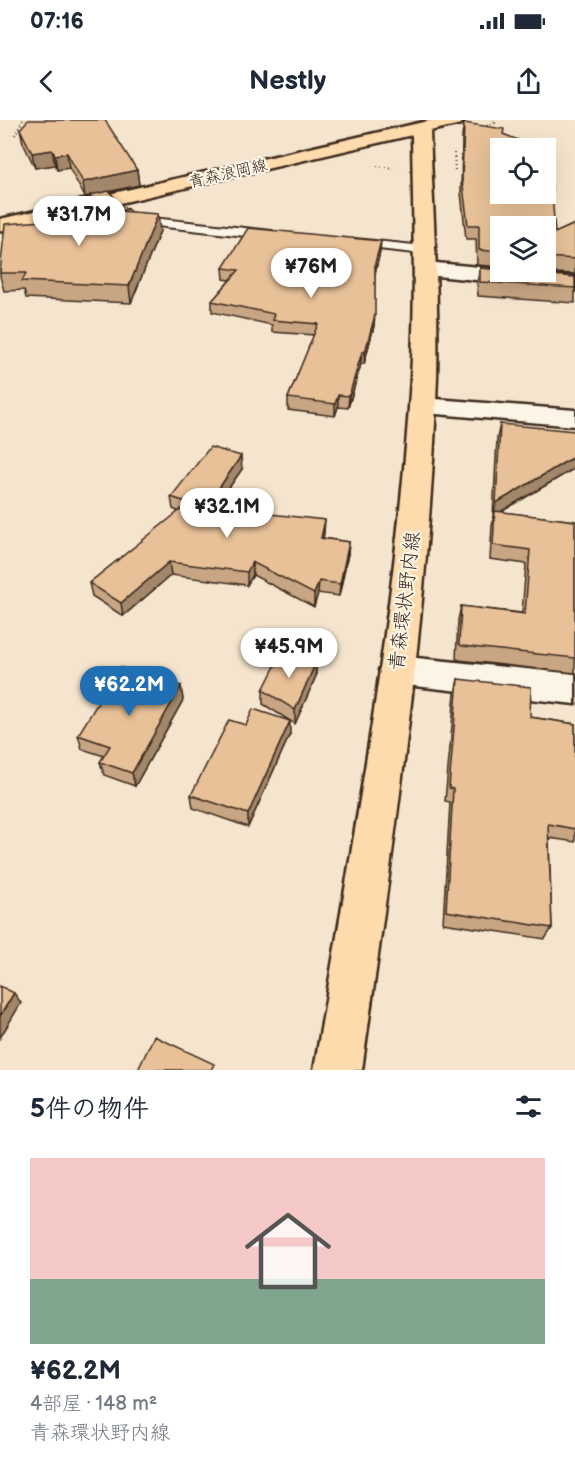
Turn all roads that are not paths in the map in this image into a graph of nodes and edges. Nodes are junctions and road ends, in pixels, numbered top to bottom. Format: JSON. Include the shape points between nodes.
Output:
{"nodes":[{"id":1,"x":455,"y":120,"type":"edge"},
{"id":2,"x":421,"y":129,"type":"junction"},
{"id":3,"x":114,"y":199,"type":"junction"},
{"id":4,"x":0,"y":225,"type":"edge"},
{"id":5,"x":290,"y":237,"type":"edge"},
{"id":6,"x":346,"y":242,"type":"edge"},
{"id":7,"x":424,"y":259,"type":"junction"},
{"id":8,"x":575,"y":282,"type":"edge"},
{"id":9,"x":423,"y":406,"type":"junction"},
{"id":10,"x":575,"y":418,"type":"edge"},
{"id":11,"x":397,"y":670,"type":"junction"},
{"id":12,"x":575,"y":689,"type":"edge"},
{"id":13,"x":338,"y":1070,"type":"edge"}],
"edges":[{"from":1,"to":2,"type":"main road","name":"青森浪岡線"},
{"from":2,"to":3,"type":"main road","name":"青森浪岡線"},
{"from":2,"to":7,"type":"main road","name":"青森環状野内線"},
{"from":3,"to":4,"type":"main road","name":"青森浪岡線"},
{"from":3,"to":5,"type":"lane","via":[[130,219]]},
{"from":6,"to":7,"type":"lane"},
{"from":7,"to":8,"type":"street"},
{"from":7,"to":9,"type":"main road","name":"青森環状野内線"},
{"from":9,"to":10,"type":"street"},
{"from":9,"to":11,"type":"main road","name":"青森環状野内線"},
{"from":11,"to":12,"type":"street"},
{"from":11,"to":13,"type":"main road","name":"青森環状野内線"}]}
